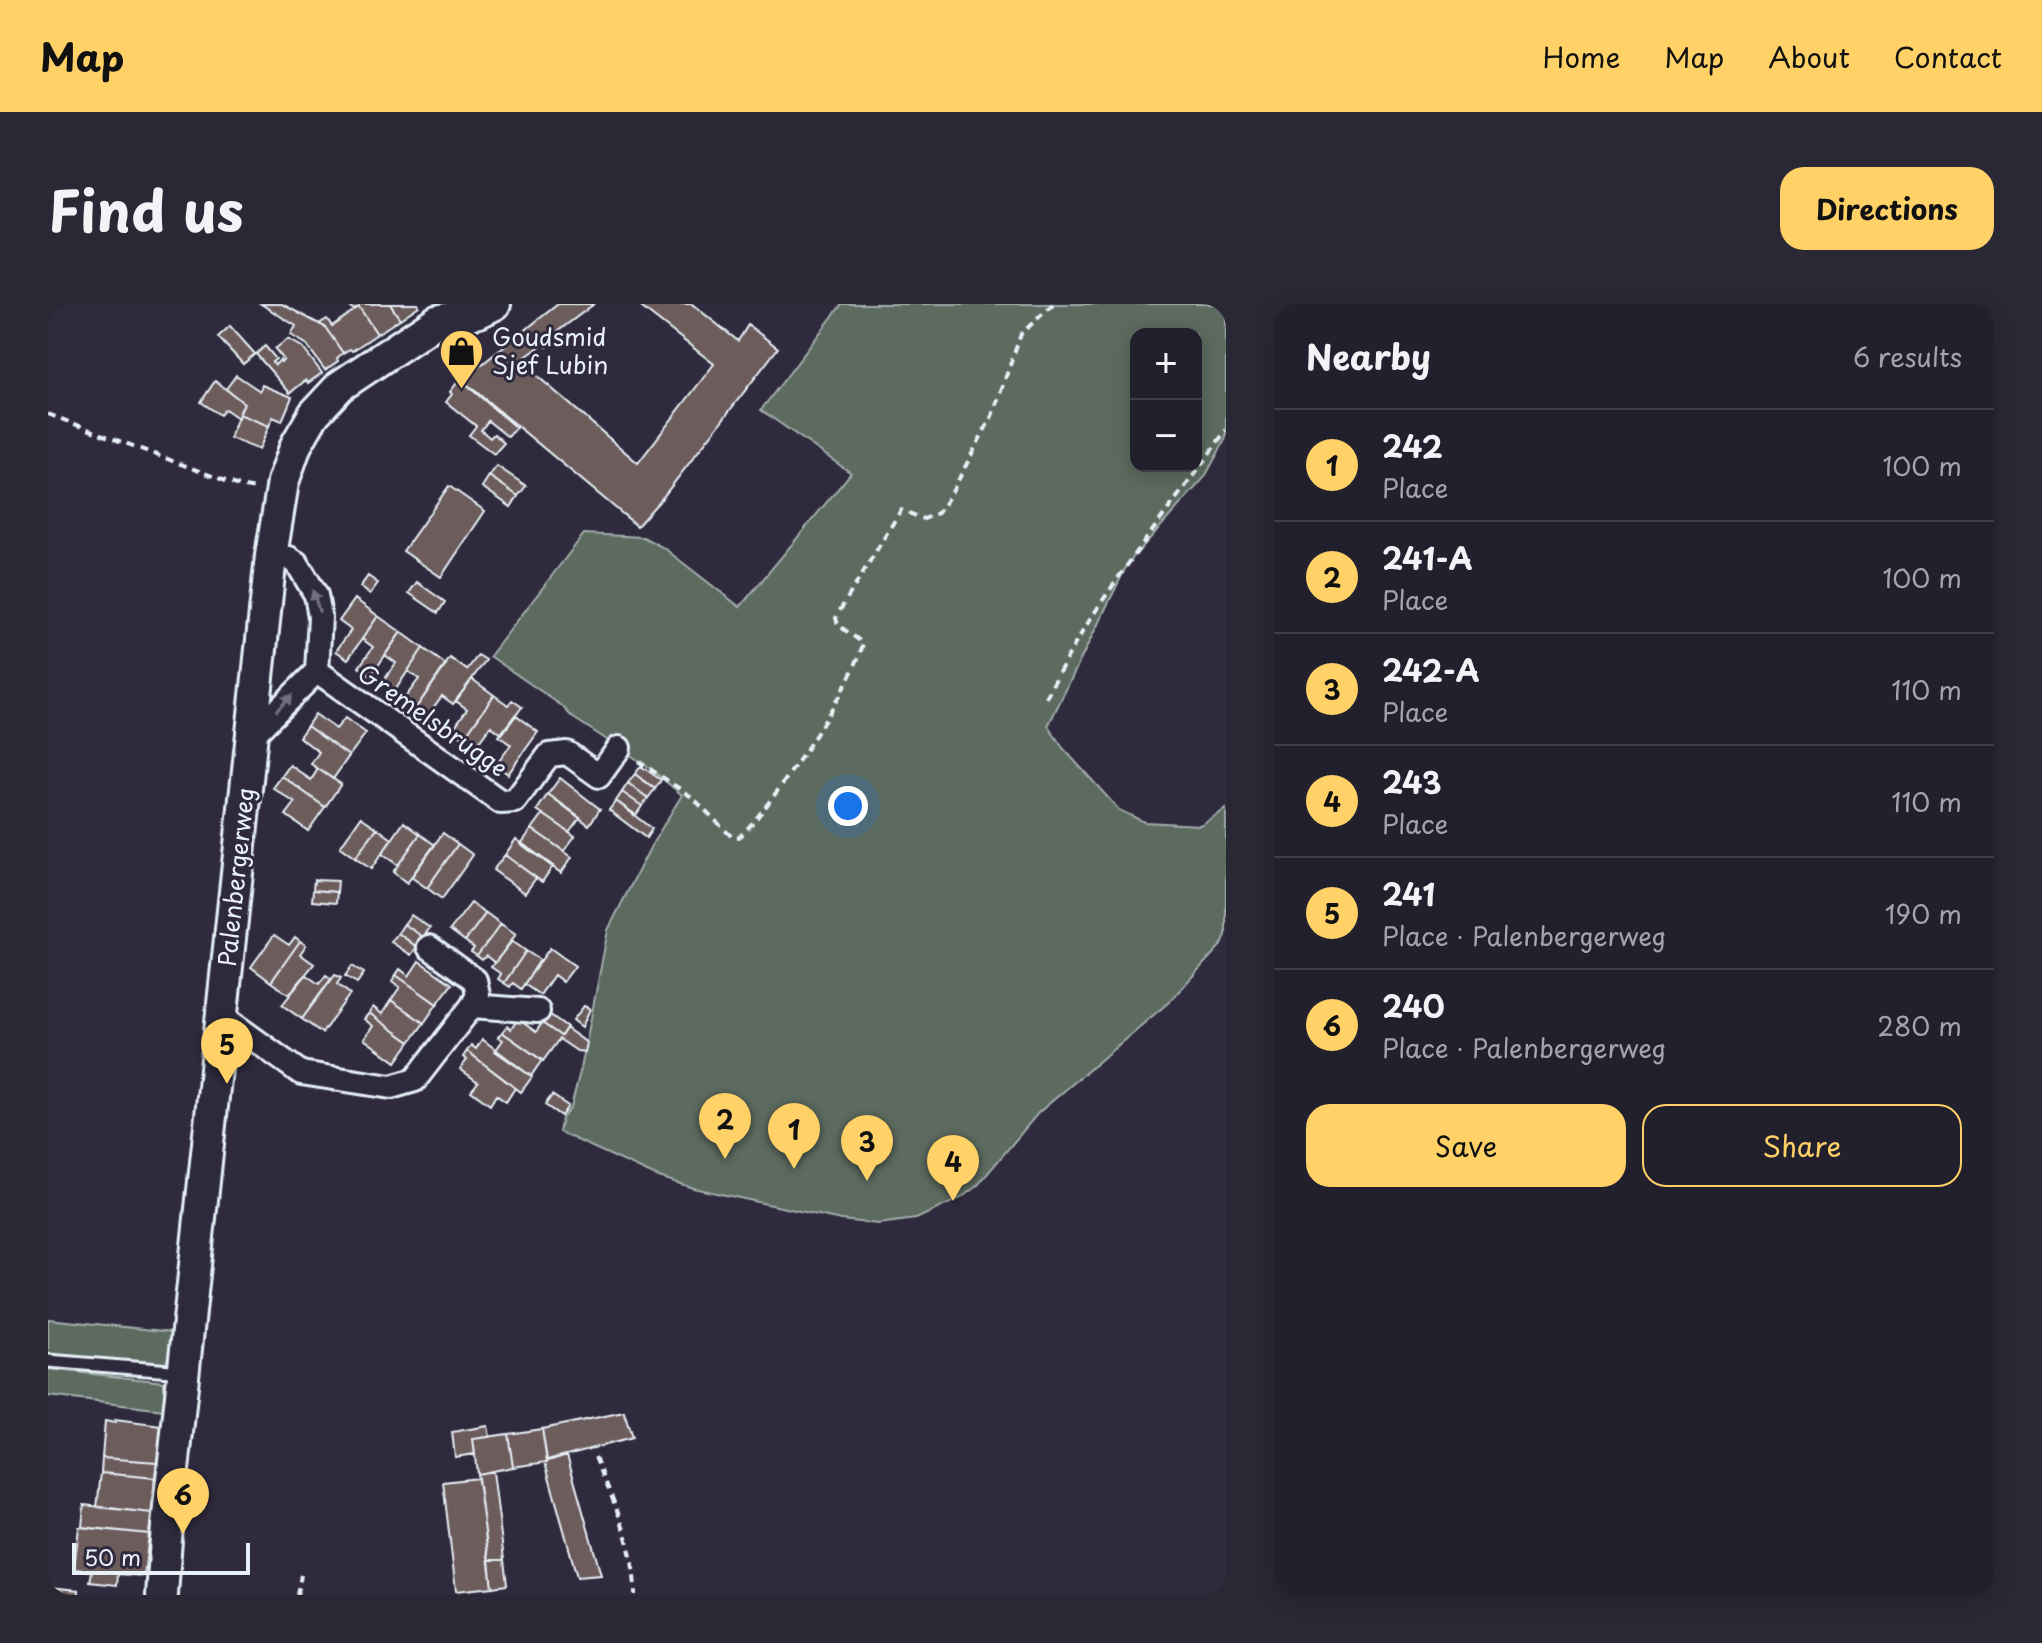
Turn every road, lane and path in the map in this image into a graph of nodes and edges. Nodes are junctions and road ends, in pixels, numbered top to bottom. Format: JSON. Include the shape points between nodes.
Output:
{"nodes":[{"id":1,"x":495,"y":304,"type":"edge"},
{"id":2,"x":1053,"y":304,"type":"edge"},
{"id":3,"x":48,"y":414,"type":"edge"},
{"id":4,"x":1226,"y":430,"type":"edge"},
{"id":5,"x":281,"y":493,"type":"junction"},
{"id":6,"x":271,"y":556,"type":"junction"},
{"id":7,"x":317,"y":671,"type":"junction"},
{"id":8,"x":1046,"y":698,"type":"dead end"},
{"id":9,"x":252,"y":736,"type":"junction"},
{"id":10,"x":619,"y":748,"type":"joint"},
{"id":11,"x":429,"y":947,"type":"dead end"},
{"id":12,"x":472,"y":1006,"type":"junction"},
{"id":13,"x":538,"y":1011,"type":"dead end"},
{"id":14,"x":222,"y":1016,"type":"junction"},
{"id":15,"x":48,"y":1361,"type":"edge"},
{"id":16,"x":184,"y":1373,"type":"junction"},
{"id":17,"x":595,"y":1457,"type":"dead end"},
{"id":18,"x":301,"y":1575,"type":"dead end"},
{"id":19,"x":162,"y":1595,"type":"edge"},
{"id":20,"x":297,"y":1595,"type":"edge"},
{"id":21,"x":635,"y":1595,"type":"edge"}],
"edges":[{"from":1,"to":5,"type":"street","name":"Palenbergerweg","via":[[437,321],[340,386],[314,414],[296,445]]},
{"from":2,"to":10,"type":"path","via":[[1021,334],[992,416],[945,503],[924,519],[901,510],[843,605],[836,622],[862,640],[858,662],[773,797],[742,835],[731,836],[692,797]]},
{"from":3,"to":5,"type":"path","via":[[239,486]]},
{"from":4,"to":8,"type":"path","via":[[1090,618]]},
{"from":5,"to":6,"type":"street","name":"Palenbergerweg"},
{"from":7,"to":6,"type":"street","one_way":true,"via":[[316,595],[297,563]]},
{"from":6,"to":9,"type":"street","name":"Palenbergerweg"},
{"from":9,"to":7,"type":"street","one_way":true},
{"from":7,"to":10,"type":"street","name":"Gremelsbrugge","via":[[501,802],[515,801],[549,755],[567,753],[599,776]]},
{"from":9,"to":14,"type":"street","name":"Palenbergerweg"},
{"from":11,"to":12,"type":"street","via":[[475,980],[478,995]]},
{"from":12,"to":13,"type":"street"},
{"from":12,"to":14,"type":"street","via":[[415,1080],[391,1087],[301,1073]]},
{"from":14,"to":16,"type":"street","name":"Palenbergerweg"},
{"from":15,"to":16,"type":"lane"},
{"from":16,"to":19,"type":"street","name":"Palenbergerweg"},
{"from":17,"to":21,"type":"path","via":[[626,1532]]},
{"from":18,"to":20,"type":"path"}]}
